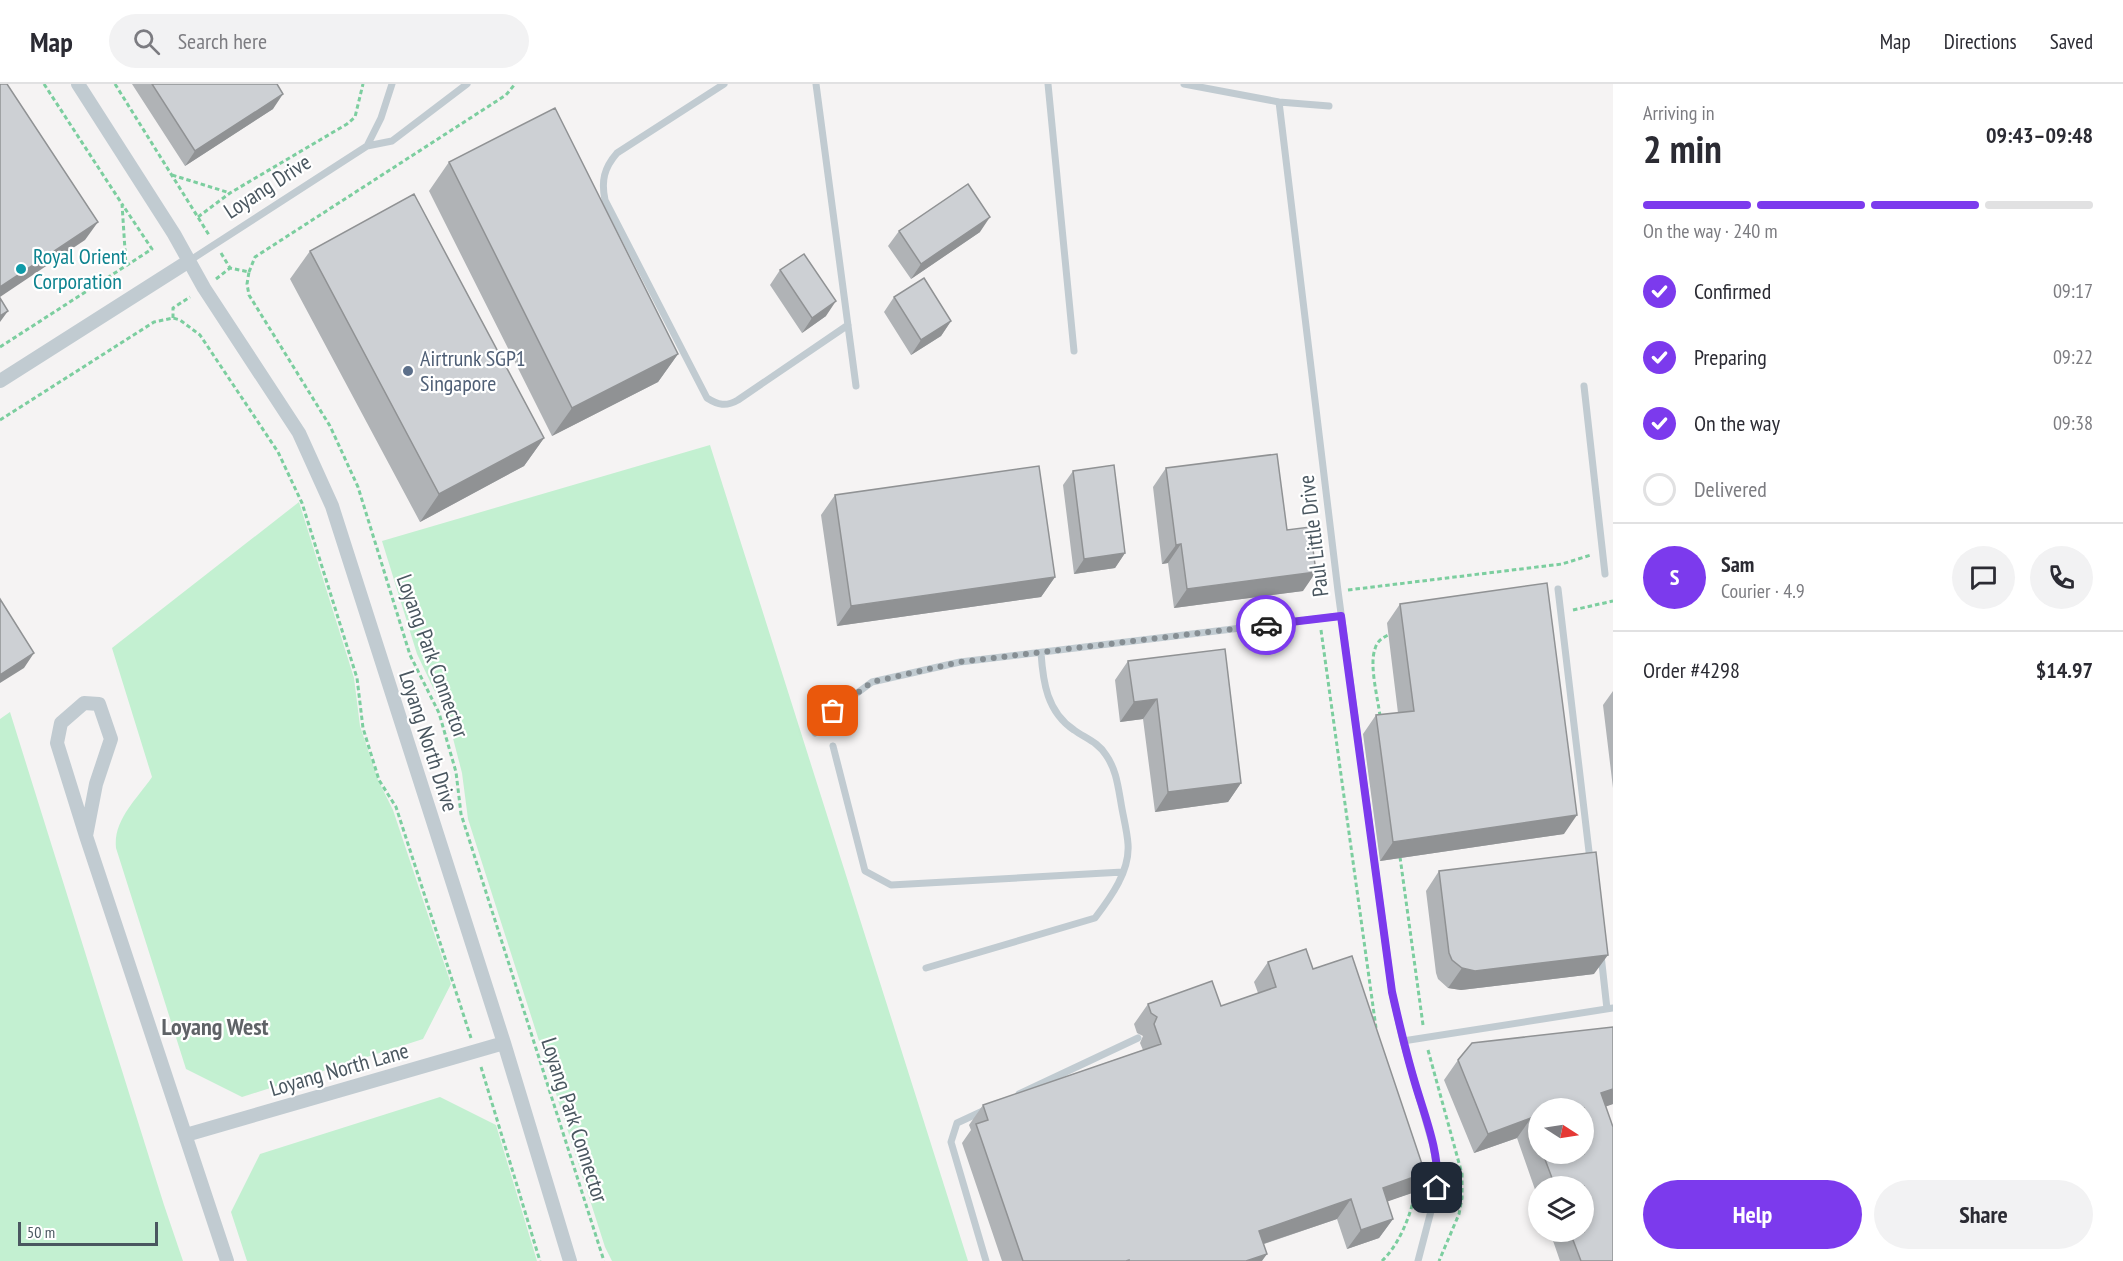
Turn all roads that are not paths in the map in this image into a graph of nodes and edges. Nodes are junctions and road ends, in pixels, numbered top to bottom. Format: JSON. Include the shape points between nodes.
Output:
{"nodes":[{"id":1,"x":78,"y":84,"type":"edge"},
{"id":2,"x":392,"y":84,"type":"edge"},
{"id":3,"x":467,"y":84,"type":"edge"},
{"id":4,"x":724,"y":84,"type":"edge"},
{"id":5,"x":816,"y":84,"type":"edge"},
{"id":6,"x":1048,"y":84,"type":"edge"},
{"id":7,"x":1184,"y":84,"type":"edge"},
{"id":8,"x":1279,"y":102,"type":"junction"},
{"id":9,"x":1329,"y":106,"type":"dead end"},
{"id":10,"x":367,"y":146,"type":"junction"},
{"id":11,"x":189,"y":261,"type":"junction"},
{"id":12,"x":848,"y":325,"type":"junction"},
{"id":13,"x":1074,"y":351,"type":"dead end"},
{"id":14,"x":0,"y":381,"type":"edge"},
{"id":15,"x":856,"y":386,"type":"dead end"},
{"id":16,"x":1584,"y":386,"type":"dead end"},
{"id":17,"x":1605,"y":574,"type":"dead end"},
{"id":18,"x":1558,"y":590,"type":"dead end"},
{"id":19,"x":1341,"y":616,"type":"junction"},
{"id":20,"x":1041,"y":652,"type":"junction"},
{"id":21,"x":814,"y":733,"type":"dead end"},
{"id":22,"x":833,"y":746,"type":"dead end"},
{"id":23,"x":86,"y":836,"type":"junction"},
{"id":24,"x":1591,"y":869,"type":"edge"},
{"id":25,"x":1123,"y":872,"type":"junction"},
{"id":26,"x":1600,"y":950,"type":"edge"},
{"id":27,"x":926,"y":968,"type":"dead end"},
{"id":28,"x":1610,"y":1008,"type":"edge"},
{"id":29,"x":1138,"y":1038,"type":"dead end"},
{"id":30,"x":1403,"y":1041,"type":"junction"},
{"id":31,"x":504,"y":1043,"type":"junction"},
{"id":32,"x":1009,"y":1098,"type":"edge"},
{"id":33,"x":988,"y":1108,"type":"edge"},
{"id":34,"x":186,"y":1135,"type":"junction"},
{"id":35,"x":227,"y":1261,"type":"edge"},
{"id":36,"x":570,"y":1261,"type":"edge"},
{"id":37,"x":986,"y":1261,"type":"edge"},
{"id":38,"x":1418,"y":1261,"type":"edge"}],
"edges":[{"from":1,"to":11,"type":"street"},
{"from":2,"to":10,"type":"lane"},
{"from":3,"to":10,"type":"lane","name":"Loyang Drive","via":[[392,141]]},
{"from":4,"to":12,"type":"lane","via":[[617,153],[603,175],[605,200],[707,398],[713,402],[732,404]]},
{"from":5,"to":12,"type":"lane"},
{"from":6,"to":13,"type":"lane"},
{"from":7,"to":8,"type":"lane"},
{"from":8,"to":9,"type":"lane"},
{"from":8,"to":19,"type":"lane","name":"Paul Little Drive"},
{"from":10,"to":11,"type":"lane","name":"Loyang Drive"},
{"from":11,"to":14,"type":"street","name":"Loyang Drive"},
{"from":11,"to":31,"type":"street","name":"Loyang North Drive","via":[[299,433],[332,506]]},
{"from":12,"to":15,"type":"lane"},
{"from":16,"to":17,"type":"lane"},
{"from":18,"to":24,"type":"lane"},
{"from":19,"to":20,"type":"lane"},
{"from":19,"to":30,"type":"lane","name":"Paul Little Drive","via":[[1383,934]]},
{"from":20,"to":21,"type":"lane","via":[[960,662],[872,682],[833,711]]},
{"from":20,"to":25,"type":"lane","via":[[1044,687],[1055,710],[1072,729],[1095,742],[1114,768],[1128,846]]},
{"from":22,"to":25,"type":"lane","via":[[865,871],[891,885]]},
{"from":23,"to":23,"type":"street","via":[[57,743],[61,723],[84,703],[99,704],[111,739],[96,784]]},
{"from":23,"to":34,"type":"street"},
{"from":25,"to":27,"type":"lane","via":[[1112,897],[1095,918]]},
{"from":26,"to":28,"type":"lane"},
{"from":28,"to":30,"type":"lane"},
{"from":29,"to":32,"type":"lane"},
{"from":30,"to":38,"type":"lane","name":"Paul Little Drive","via":[[1438,1173]]},
{"from":31,"to":34,"type":"street","name":"Loyang North Lane"},
{"from":31,"to":36,"type":"street","name":"Loyang North Drive"},
{"from":33,"to":37,"type":"lane","via":[[957,1123],[951,1142]]},
{"from":34,"to":35,"type":"street"}]}
